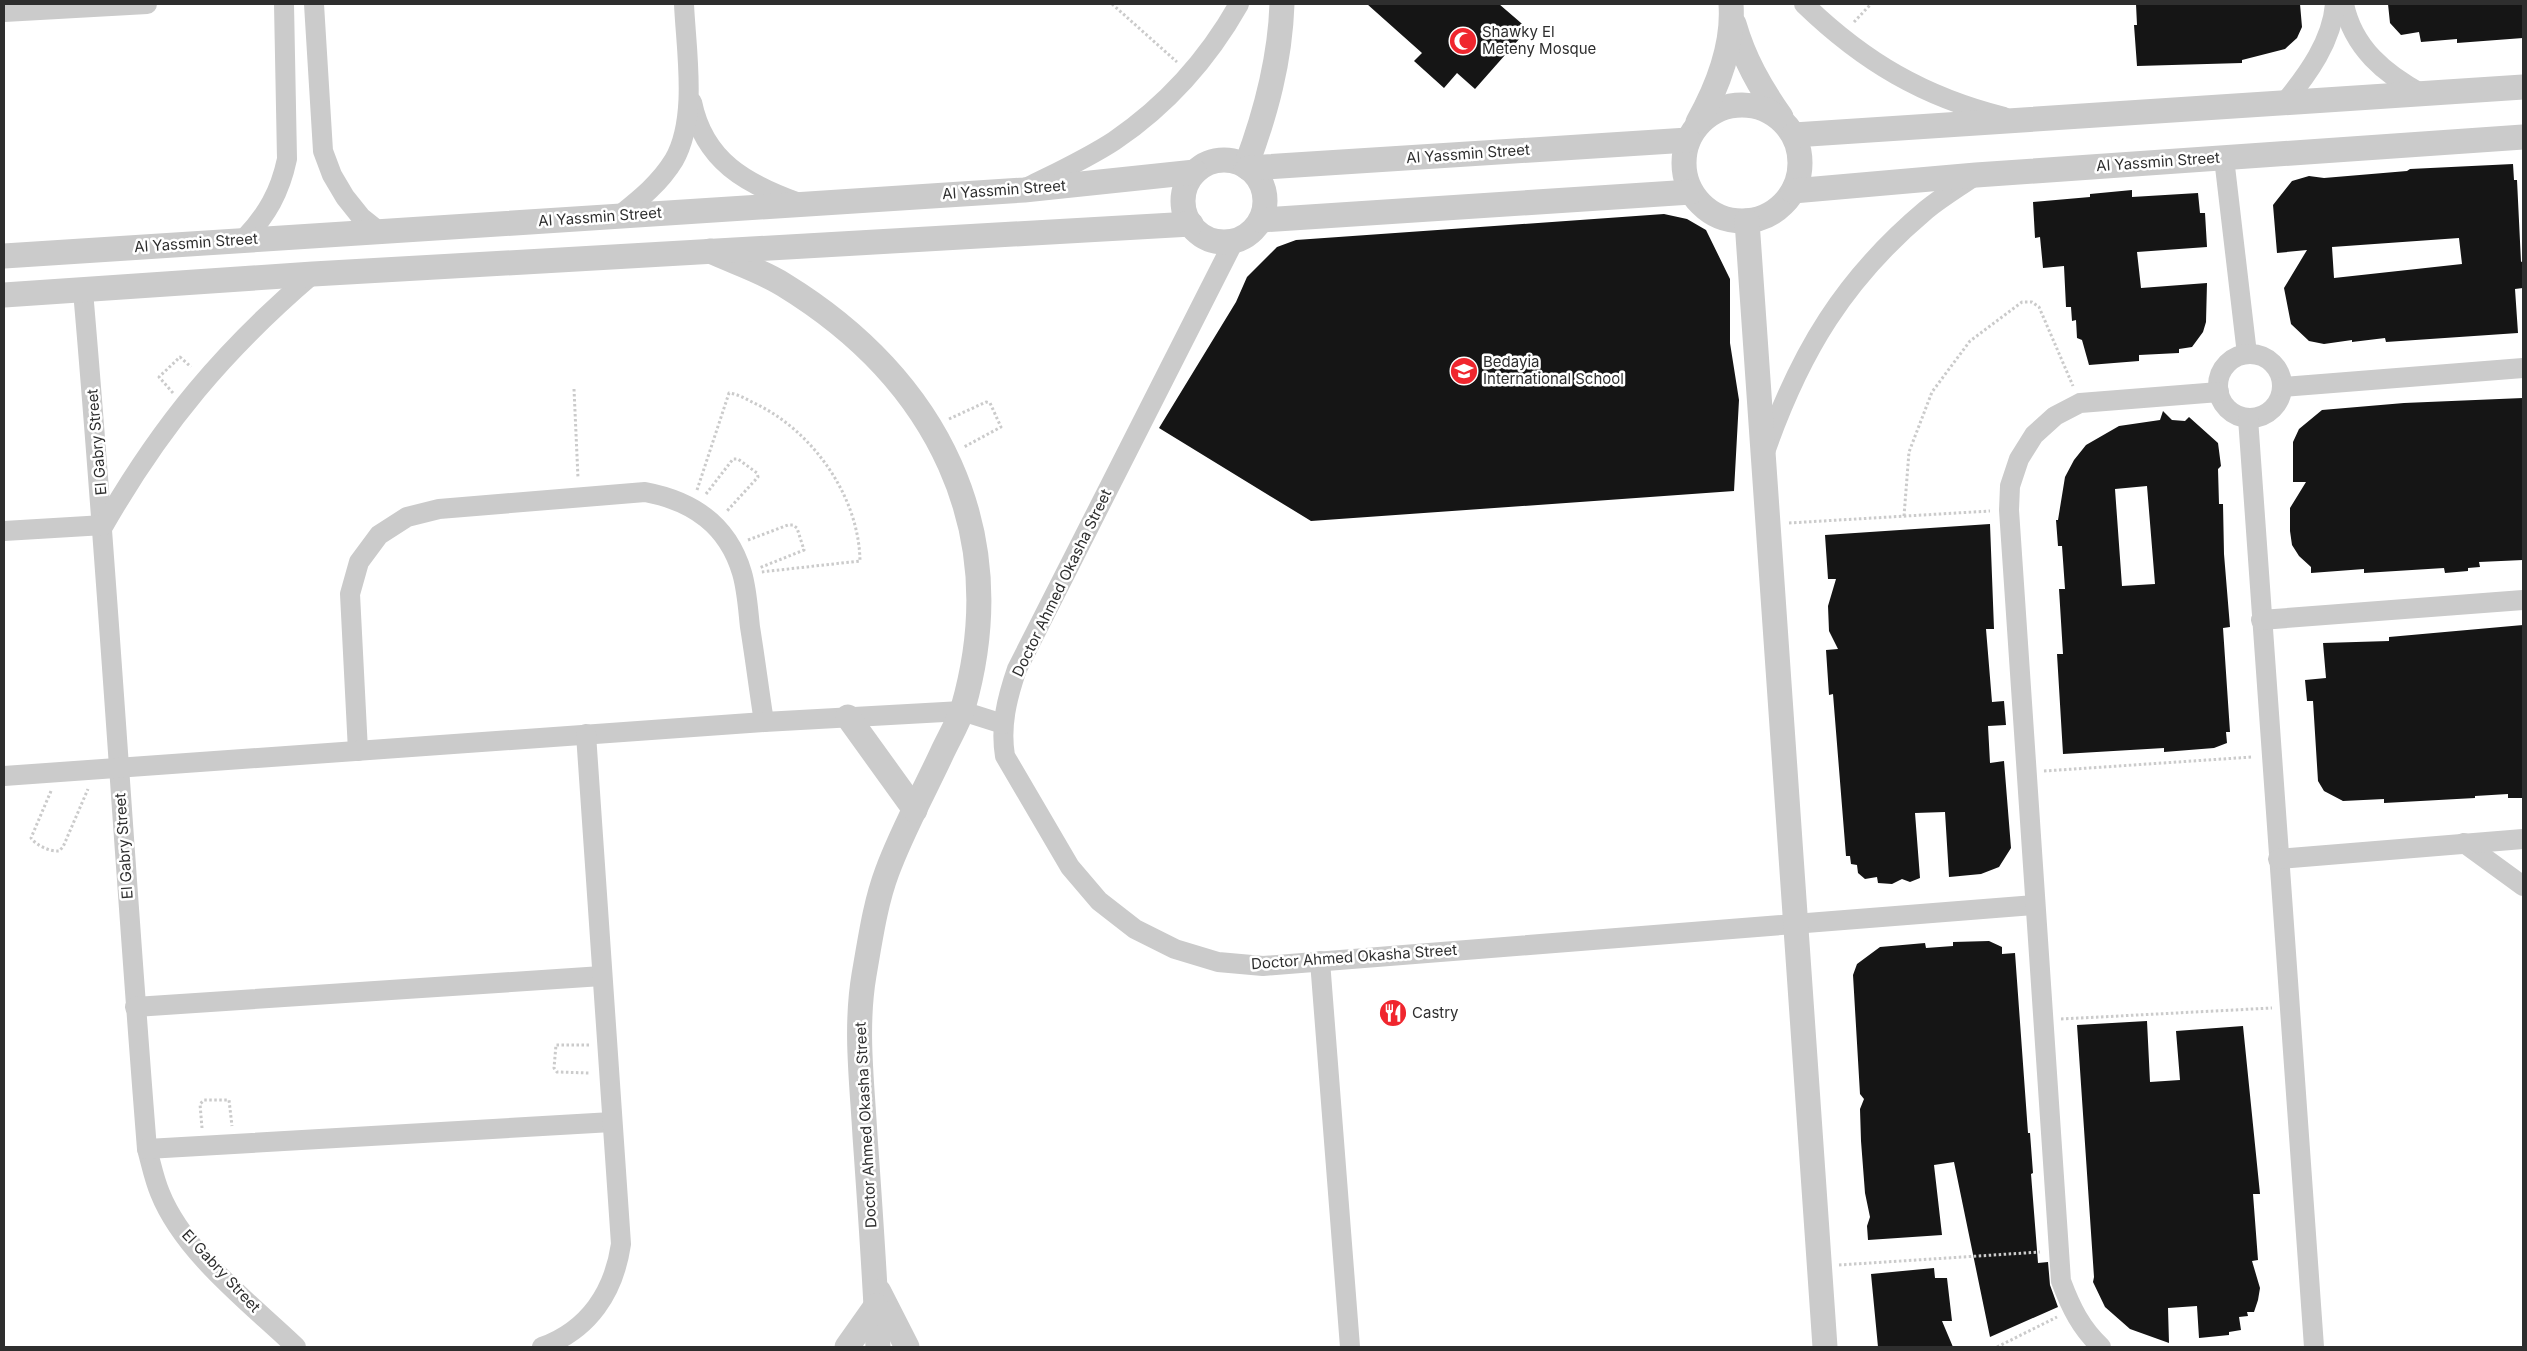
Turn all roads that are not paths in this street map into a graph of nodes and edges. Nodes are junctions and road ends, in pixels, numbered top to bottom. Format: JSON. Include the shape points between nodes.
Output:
{"nodes":[{"id":1,"x":147,"y":4,"type":"edge"},
{"id":2,"x":284,"y":4,"type":"edge"},
{"id":3,"x":314,"y":4,"type":"edge"},
{"id":4,"x":684,"y":4,"type":"edge"},
{"id":5,"x":1239,"y":4,"type":"edge"},
{"id":6,"x":1282,"y":4,"type":"edge"},
{"id":7,"x":1804,"y":4,"type":"edge"},
{"id":8,"x":2335,"y":4,"type":"edge"},
{"id":9,"x":2344,"y":4,"type":"edge"},
{"id":10,"x":53,"y":6,"type":"edge"},
{"id":11,"x":1731,"y":9,"type":"edge"},
{"id":12,"x":4,"y":12,"type":"edge"},
{"id":13,"x":689,"y":85,"type":"junction"},
{"id":14,"x":2523,"y":87,"type":"edge"},
{"id":15,"x":2422,"y":94,"type":"junction"},
{"id":16,"x":2286,"y":102,"type":"junction"},
{"id":17,"x":2016,"y":120,"type":"junction"},
{"id":18,"x":1790,"y":129,"type":"junction"},
{"id":19,"x":1692,"y":133,"type":"junction"},
{"id":20,"x":2523,"y":137,"type":"edge"},
{"id":21,"x":2224,"y":158,"type":"junction"},
{"id":22,"x":1247,"y":167,"type":"junction"},
{"id":23,"x":1196,"y":172,"type":"junction"},
{"id":24,"x":1976,"y":175,"type":"junction"},
{"id":25,"x":1024,"y":190,"type":"junction"},
{"id":26,"x":1793,"y":191,"type":"junction"},
{"id":27,"x":1691,"y":192,"type":"junction"},
{"id":28,"x":799,"y":204,"type":"junction"},
{"id":29,"x":620,"y":215,"type":"junction"},
{"id":30,"x":1261,"y":220,"type":"junction"},
{"id":31,"x":1747,"y":221,"type":"junction"},
{"id":32,"x":1191,"y":224,"type":"junction"},
{"id":33,"x":381,"y":233,"type":"junction"},
{"id":34,"x":244,"y":239,"type":"junction"},
{"id":35,"x":1234,"y":241,"type":"junction"},
{"id":36,"x":710,"y":251,"type":"junction"},
{"id":37,"x":4,"y":256,"type":"edge"},
{"id":38,"x":313,"y":274,"type":"junction"},
{"id":39,"x":83,"y":291,"type":"junction"},
{"id":40,"x":4,"y":296,"type":"edge"},
{"id":41,"x":2246,"y":354,"type":"junction"},
{"id":42,"x":2523,"y":368,"type":"edge"},
{"id":43,"x":2282,"y":387,"type":"junction"},
{"id":44,"x":2219,"y":392,"type":"junction"},
{"id":45,"x":2248,"y":418,"type":"junction"},
{"id":46,"x":1764,"y":456,"type":"junction"},
{"id":47,"x":104,"y":525,"type":"junction"},
{"id":48,"x":4,"y":531,"type":"edge"},
{"id":49,"x":2523,"y":600,"type":"edge"},
{"id":50,"x":2261,"y":620,"type":"junction"},
{"id":51,"x":962,"y":711,"type":"junction"},
{"id":52,"x":848,"y":717,"type":"junction"},
{"id":53,"x":764,"y":722,"type":"junction"},
{"id":54,"x":1003,"y":724,"type":"junction"},
{"id":55,"x":586,"y":734,"type":"junction"},
{"id":56,"x":358,"y":751,"type":"junction"},
{"id":57,"x":118,"y":768,"type":"junction"},
{"id":58,"x":4,"y":776,"type":"edge"},
{"id":59,"x":916,"y":810,"type":"junction"},
{"id":60,"x":2523,"y":838,"type":"edge"},
{"id":61,"x":2464,"y":843,"type":"junction"},
{"id":62,"x":2278,"y":859,"type":"junction"},
{"id":63,"x":2523,"y":886,"type":"edge"},
{"id":64,"x":2035,"y":905,"type":"junction"},
{"id":65,"x":1796,"y":924,"type":"junction"},
{"id":66,"x":1320,"y":961,"type":"junction"},
{"id":67,"x":602,"y":976,"type":"junction"},
{"id":68,"x":135,"y":1007,"type":"junction"},
{"id":69,"x":612,"y":1122,"type":"junction"},
{"id":70,"x":146,"y":1149,"type":"junction"},
{"id":71,"x":875,"y":1295,"type":"junction"},
{"id":72,"x":296,"y":1347,"type":"edge"},
{"id":73,"x":542,"y":1347,"type":"edge"},
{"id":74,"x":847,"y":1347,"type":"edge"},
{"id":75,"x":878,"y":1347,"type":"edge"},
{"id":76,"x":907,"y":1347,"type":"edge"},
{"id":77,"x":1350,"y":1347,"type":"edge"},
{"id":78,"x":1825,"y":1347,"type":"edge"},
{"id":79,"x":2101,"y":1347,"type":"edge"},
{"id":80,"x":2314,"y":1347,"type":"edge"}],
"edges":[{"from":1,"to":10,"type":"street"},
{"from":2,"to":34,"type":"street","via":[[287,159],[273,203]]},
{"from":3,"to":33,"type":"street","via":[[323,151],[345,198]]},
{"from":4,"to":13,"type":"street"},
{"from":5,"to":25,"type":"street","via":[[1222,34],[1191,75],[1155,111],[1113,142]]},
{"from":6,"to":22,"type":"street","via":[[1273,82]]},
{"from":7,"to":17,"type":"street","via":[[1840,38],[1897,76],[1968,108]]},
{"from":8,"to":16,"type":"street","via":[[2324,43],[2308,75]]},
{"from":9,"to":15,"type":"street","via":[[2354,34],[2372,60],[2396,80]]},
{"from":10,"to":12,"type":"street"},
{"from":11,"to":18,"type":"street","via":[[1742,52],[1759,86]]},
{"from":11,"to":19,"type":"street","via":[[1722,70],[1714,94]]},
{"from":13,"to":28,"type":"street","via":[[696,118],[712,149],[736,174]]},
{"from":13,"to":29,"type":"street","via":[[687,120],[674,159],[651,190]]},
{"from":14,"to":15,"type":"street"},
{"from":15,"to":16,"type":"street"},
{"from":16,"to":17,"type":"street"},
{"from":17,"to":18,"type":"street"},
{"from":18,"to":19,"type":"street","via":[[1772,113],[1757,106],[1740,104],[1716,111]]},
{"from":18,"to":26,"type":"street","via":[[1801,163]]},
{"from":19,"to":22,"type":"street","name":"Al Yassmin Street"},
{"from":19,"to":27,"type":"street","via":[[1683,166]]},
{"from":20,"to":21,"type":"street","name":"Al Yassmin Street"},
{"from":21,"to":24,"type":"street","name":"Al Yassmin Street"},
{"from":21,"to":41,"type":"street"},
{"from":22,"to":23,"type":"street","via":[[1225,160]]},
{"from":22,"to":30,"type":"street","via":[[1263,186],[1265,209]]},
{"from":23,"to":25,"type":"street","name":"Al Yassmin Street"},
{"from":23,"to":32,"type":"street","via":[[1184,192],[1186,214]]},
{"from":24,"to":26,"type":"street","name":"Al Yassmin Street"},
{"from":24,"to":46,"type":"street","via":[[1927,210],[1882,250],[1843,296],[1810,346],[1788,391]]},
{"from":25,"to":28,"type":"street","name":"Al Yassmin Street"},
{"from":26,"to":31,"type":"street","via":[[1774,211]]},
{"from":27,"to":30,"type":"street"},
{"from":27,"to":31,"type":"street","via":[[1709,211],[1728,219]]},
{"from":28,"to":29,"type":"street","name":"Al Yassmin Street"},
{"from":29,"to":33,"type":"street","name":"Al Yassmin Street"},
{"from":30,"to":35,"type":"street","via":[[1250,233]]},
{"from":31,"to":46,"type":"street"},
{"from":32,"to":35,"type":"street","via":[[1205,237]]},
{"from":32,"to":36,"type":"street"},
{"from":33,"to":34,"type":"street","name":"Al Yassmin Street"},
{"from":34,"to":37,"type":"street","name":"Al Yassmin Street"},
{"from":35,"to":54,"type":"street","name":"Doctor Ahmed Okasha Street","via":[[1017,670]]},
{"from":36,"to":38,"type":"street"},
{"from":36,"to":51,"type":"street","name":"Doctor Ahmed Okasha Street","via":[[781,283],[839,322],[889,371],[930,427],[946,456],[971,520],[980,587],[977,651]]},
{"from":38,"to":39,"type":"street"},
{"from":38,"to":47,"type":"street","via":[[244,336],[184,403],[155,442]]},
{"from":39,"to":40,"type":"street"},
{"from":39,"to":47,"type":"street","name":"El Gabry Street"},
{"from":41,"to":43,"type":"street","via":[[2272,362]]},
{"from":41,"to":44,"type":"street","via":[[2232,360],[2222,372]]},
{"from":42,"to":43,"type":"street"},
{"from":43,"to":45,"type":"street","via":[[2272,410]]},
{"from":44,"to":45,"type":"street","via":[[2229,410]]},
{"from":44,"to":64,"type":"street","via":[[2080,403],[2055,416],[2034,435],[2019,459],[2010,486],[2008,510]]},
{"from":45,"to":50,"type":"street"},
{"from":46,"to":65,"type":"street"},
{"from":47,"to":48,"type":"street"},
{"from":47,"to":57,"type":"street","name":"El Gabry Street"},
{"from":49,"to":50,"type":"street"},
{"from":50,"to":62,"type":"street"},
{"from":51,"to":52,"type":"street"},
{"from":51,"to":54,"type":"street"},
{"from":51,"to":59,"type":"street","name":"Doctor Ahmed Okasha Street"},
{"from":52,"to":53,"type":"street"},
{"from":52,"to":59,"type":"street"},
{"from":53,"to":55,"type":"street"},
{"from":53,"to":56,"type":"street","via":[[742,574],[731,546],[715,525],[694,508],[670,497],[645,492],[440,509],[407,517],[379,535],[359,562],[350,594]]},
{"from":54,"to":66,"type":"street","name":"Doctor Ahmed Okasha Street","via":[[1005,756],[1070,866],[1099,900],[1135,929],[1175,949],[1218,962],[1264,966]]},
{"from":55,"to":56,"type":"street"},
{"from":55,"to":67,"type":"street"},
{"from":56,"to":57,"type":"street"},
{"from":57,"to":58,"type":"street"},
{"from":57,"to":68,"type":"street","name":"El Gabry Street"},
{"from":59,"to":71,"type":"street","name":"Doctor Ahmed Okasha Street","via":[[887,872],[873,925],[858,1033]]},
{"from":60,"to":61,"type":"street"},
{"from":61,"to":62,"type":"street"},
{"from":61,"to":63,"type":"street"},
{"from":62,"to":80,"type":"street"},
{"from":64,"to":65,"type":"street","name":"Doctor Ahmed Okasha Street"},
{"from":64,"to":79,"type":"street","via":[[2061,1281],[2072,1310]]},
{"from":65,"to":66,"type":"street","name":"Doctor Ahmed Okasha Street"},
{"from":65,"to":78,"type":"street"},
{"from":66,"to":77,"type":"street"},
{"from":67,"to":68,"type":"street"},
{"from":67,"to":69,"type":"street"},
{"from":68,"to":70,"type":"street","name":"El Gabry Street"},
{"from":69,"to":70,"type":"street"},
{"from":69,"to":73,"type":"street","via":[[621,1244],[618,1265],[601,1303],[588,1319],[571,1333]]},
{"from":70,"to":72,"type":"street","name":"El Gabry Street","via":[[160,1194],[183,1234]]},
{"from":71,"to":74,"type":"street"},
{"from":71,"to":75,"type":"street","name":"Doctor Ahmed Okasha Street"},
{"from":71,"to":76,"type":"street"}]}
